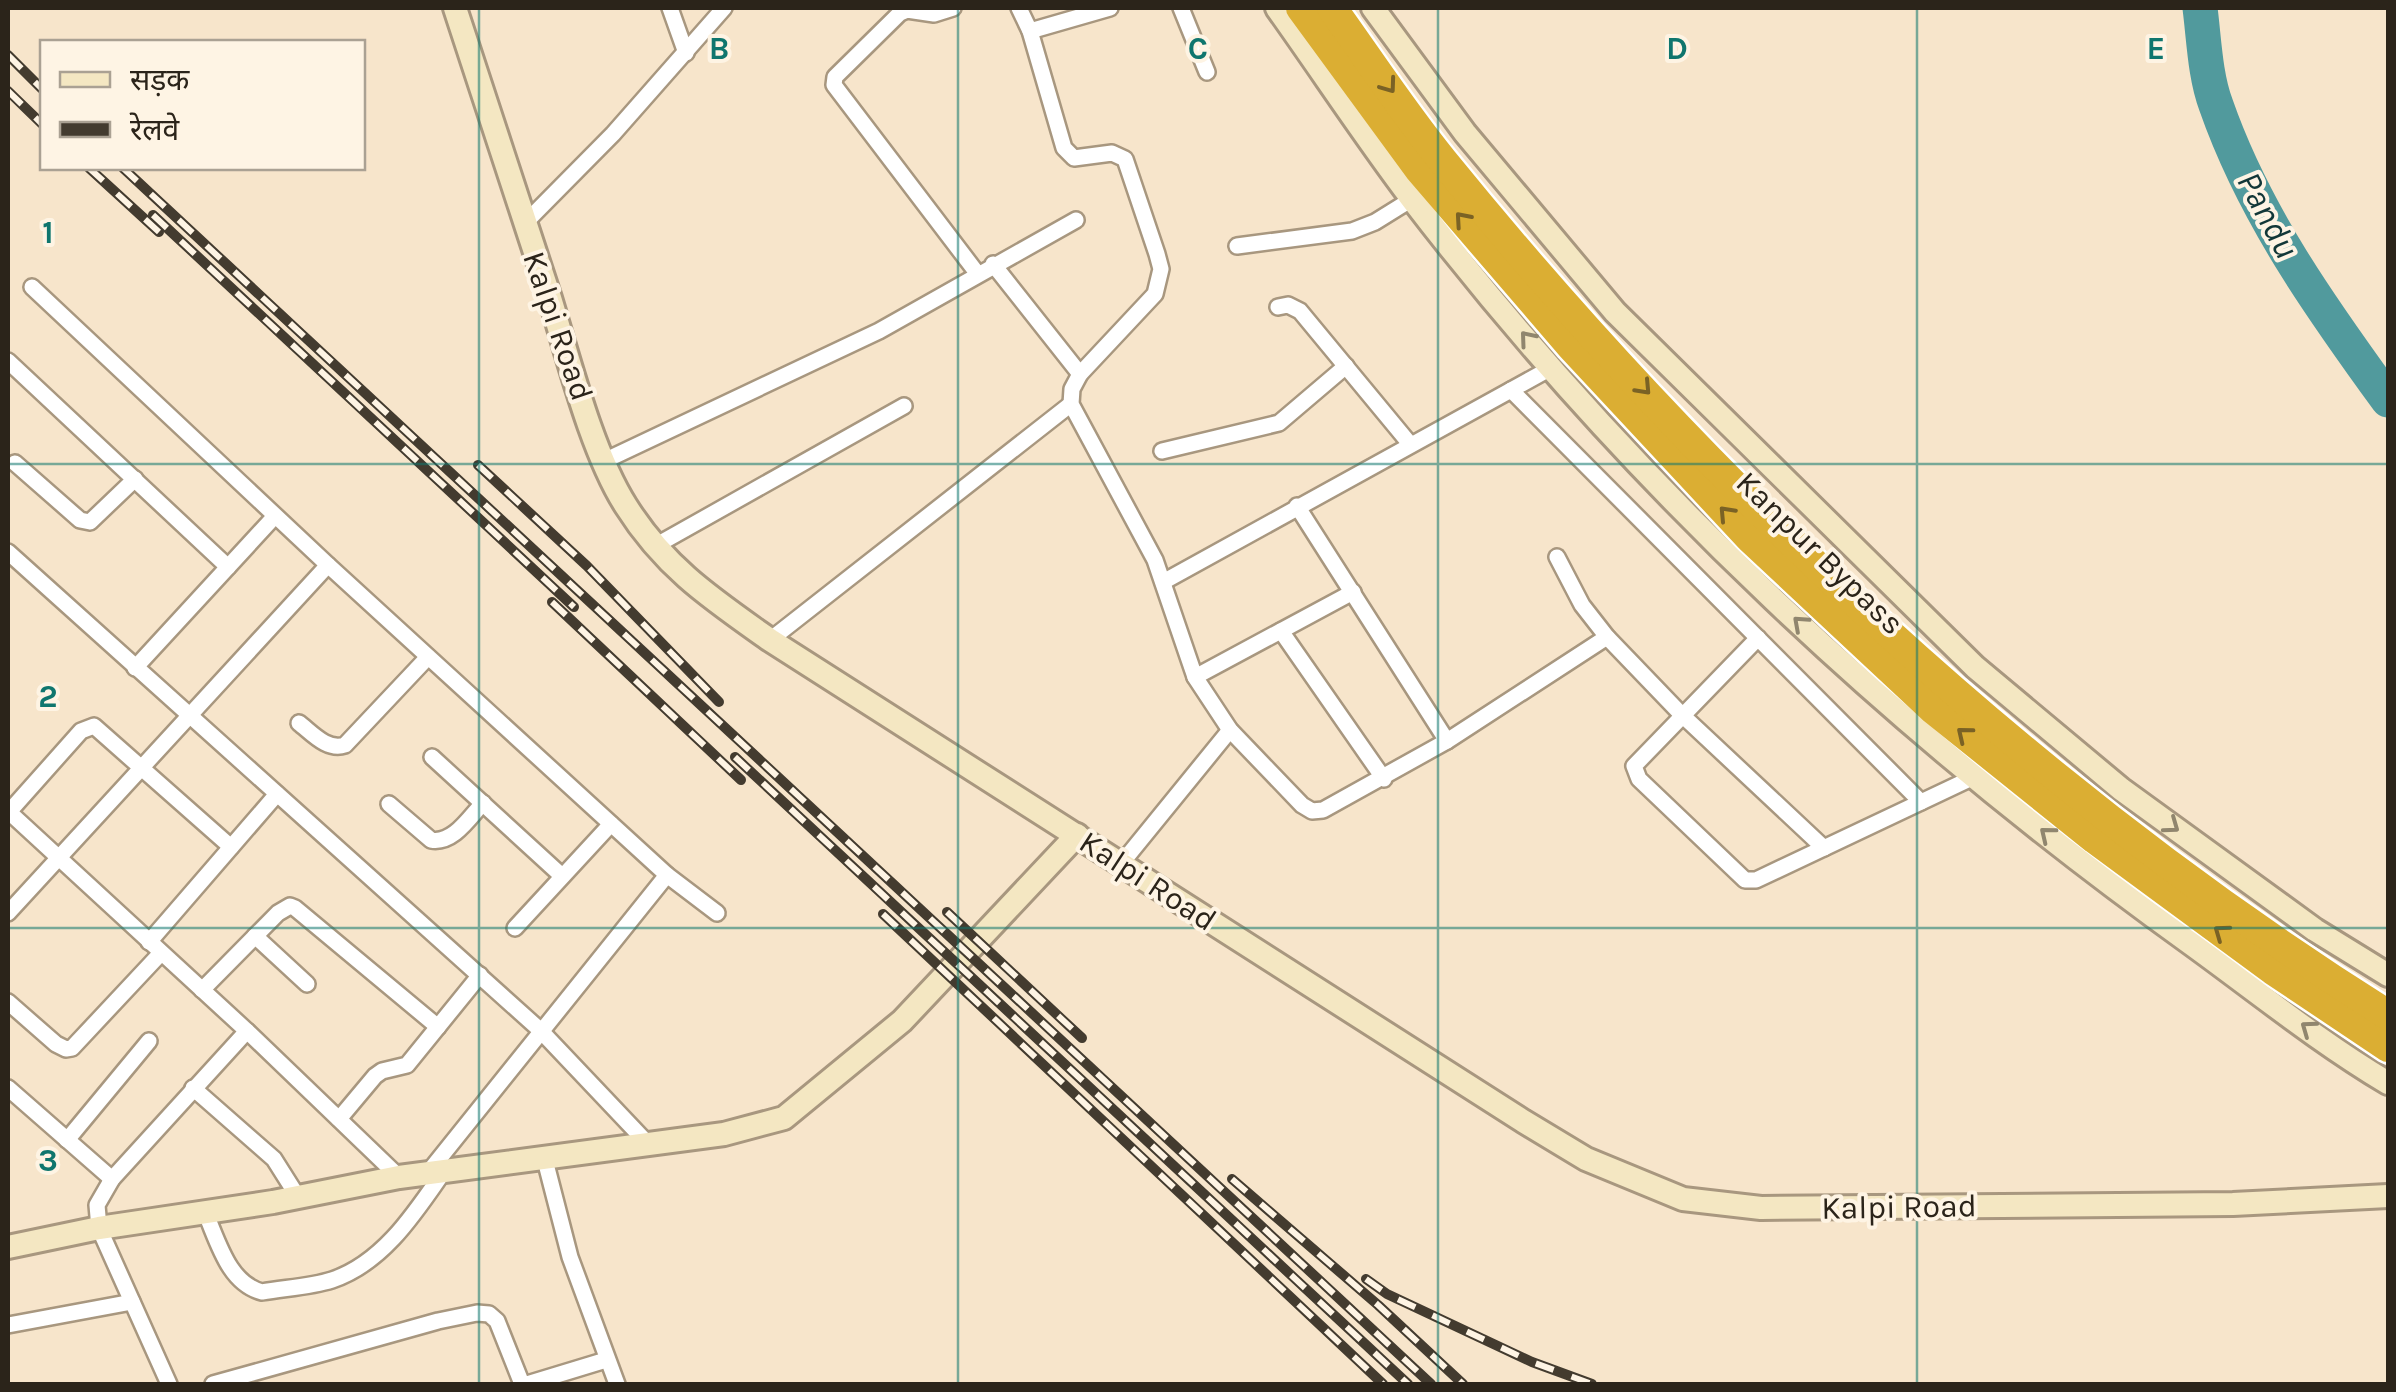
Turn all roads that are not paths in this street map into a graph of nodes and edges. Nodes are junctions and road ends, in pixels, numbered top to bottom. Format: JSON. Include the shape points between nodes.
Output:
{"nodes":[{"id":1,"x":456,"y":8,"type":"edge"},
{"id":2,"x":670,"y":8,"type":"edge"},
{"id":3,"x":724,"y":8,"type":"edge"},
{"id":4,"x":954,"y":8,"type":"edge"},
{"id":5,"x":1019,"y":8,"type":"edge"},
{"id":6,"x":1110,"y":8,"type":"edge"},
{"id":7,"x":1181,"y":8,"type":"edge"},
{"id":8,"x":1277,"y":8,"type":"edge"},
{"id":9,"x":1301,"y":8,"type":"edge"},
{"id":10,"x":1332,"y":8,"type":"edge"},
{"id":11,"x":1373,"y":8,"type":"edge"},
{"id":12,"x":1030,"y":32,"type":"junction"},
{"id":13,"x":686,"y":53,"type":"junction"},
{"id":14,"x":1207,"y":72,"type":"dead end"},
{"id":15,"x":1412,"y":199,"type":"junction"},
{"id":16,"x":1076,"y":220,"type":"dead end"},
{"id":17,"x":524,"y":224,"type":"junction"},
{"id":18,"x":1237,"y":246,"type":"dead end"},
{"id":19,"x":993,"y":264,"type":"junction"},
{"id":20,"x":977,"y":273,"type":"junction"},
{"id":21,"x":32,"y":287,"type":"dead end"},
{"id":22,"x":1278,"y":307,"type":"dead end"},
{"id":23,"x":1346,"y":366,"type":"junction"},
{"id":24,"x":10,"y":367,"type":"edge"},
{"id":25,"x":1551,"y":368,"type":"junction"},
{"id":26,"x":1080,"y":374,"type":"junction"},
{"id":27,"x":1511,"y":390,"type":"junction"},
{"id":28,"x":1071,"y":404,"type":"junction"},
{"id":29,"x":904,"y":406,"type":"dead end"},
{"id":30,"x":1410,"y":444,"type":"junction"},
{"id":31,"x":1162,"y":451,"type":"dead end"},
{"id":32,"x":604,"y":462,"type":"junction"},
{"id":33,"x":15,"y":463,"type":"dead end"},
{"id":34,"x":135,"y":479,"type":"junction"},
{"id":35,"x":1297,"y":506,"type":"junction"},
{"id":36,"x":275,"y":516,"type":"junction"},
{"id":37,"x":655,"y":546,"type":"junction"},
{"id":38,"x":8,"y":552,"type":"edge"},
{"id":39,"x":1558,"y":557,"type":"dead end"},
{"id":40,"x":328,"y":565,"type":"junction"},
{"id":41,"x":228,"y":567,"type":"junction"},
{"id":42,"x":1163,"y":582,"type":"junction"},
{"id":43,"x":1354,"y":592,"type":"junction"},
{"id":44,"x":1280,"y":631,"type":"junction"},
{"id":45,"x":1607,"y":637,"type":"junction"},
{"id":46,"x":1758,"y":638,"type":"junction"},
{"id":47,"x":770,"y":640,"type":"junction"},
{"id":48,"x":428,"y":657,"type":"junction"},
{"id":49,"x":135,"y":668,"type":"junction"},
{"id":50,"x":1195,"y":677,"type":"junction"},
{"id":51,"x":1682,"y":714,"type":"junction"},
{"id":52,"x":190,"y":715,"type":"junction"},
{"id":53,"x":299,"y":722,"type":"dead end"},
{"id":54,"x":1230,"y":730,"type":"junction"},
{"id":55,"x":1447,"y":741,"type":"junction"},
{"id":56,"x":432,"y":757,"type":"dead end"},
{"id":57,"x":141,"y":766,"type":"junction"},
{"id":58,"x":1976,"y":776,"type":"junction"},
{"id":59,"x":1384,"y":779,"type":"junction"},
{"id":60,"x":277,"y":794,"type":"junction"},
{"id":61,"x":1922,"y":802,"type":"junction"},
{"id":62,"x":389,"y":804,"type":"dead end"},
{"id":63,"x":483,"y":804,"type":"junction"},
{"id":64,"x":8,"y":812,"type":"edge"},
{"id":65,"x":610,"y":824,"type":"junction"},
{"id":66,"x":1076,"y":835,"type":"junction"},
{"id":67,"x":231,"y":847,"type":"junction"},
{"id":68,"x":1824,"y":848,"type":"junction"},
{"id":69,"x":59,"y":857,"type":"junction"},
{"id":70,"x":1121,"y":864,"type":"junction"},
{"id":71,"x":668,"y":875,"type":"junction"},
{"id":72,"x":562,"y":876,"type":"junction"},
{"id":73,"x":8,"y":913,"type":"edge"},
{"id":74,"x":717,"y":913,"type":"dead end"},
{"id":75,"x":515,"y":928,"type":"dead end"},
{"id":76,"x":255,"y":936,"type":"junction"},
{"id":77,"x":155,"y":947,"type":"junction"},
{"id":78,"x":2388,"y":975,"type":"edge"},
{"id":79,"x":480,"y":976,"type":"junction"},
{"id":80,"x":307,"y":984,"type":"dead end"},
{"id":81,"x":202,"y":990,"type":"junction"},
{"id":82,"x":8,"y":1002,"type":"edge"},
{"id":83,"x":2388,"y":1015,"type":"edge"},
{"id":84,"x":438,"y":1028,"type":"junction"},
{"id":85,"x":540,"y":1030,"type":"junction"},
{"id":86,"x":246,"y":1031,"type":"junction"},
{"id":87,"x":149,"y":1040,"type":"dead end"},
{"id":88,"x":2388,"y":1046,"type":"edge"},
{"id":89,"x":2388,"y":1083,"type":"edge"},
{"id":90,"x":8,"y":1088,"type":"edge"},
{"id":91,"x":194,"y":1088,"type":"junction"},
{"id":92,"x":339,"y":1120,"type":"junction"},
{"id":93,"x":67,"y":1140,"type":"junction"},
{"id":94,"x":648,"y":1144,"type":"junction"},
{"id":95,"x":545,"y":1160,"type":"junction"},
{"id":96,"x":436,"y":1172,"type":"junction"},
{"id":97,"x":399,"y":1177,"type":"junction"},
{"id":98,"x":112,"y":1179,"type":"junction"},
{"id":99,"x":298,"y":1197,"type":"junction"},
{"id":100,"x":2387,"y":1200,"type":"edge"},
{"id":101,"x":205,"y":1212,"type":"junction"},
{"id":102,"x":99,"y":1228,"type":"junction"},
{"id":103,"x":8,"y":1247,"type":"edge"},
{"id":104,"x":132,"y":1302,"type":"junction"},
{"id":105,"x":8,"y":1325,"type":"edge"},
{"id":106,"x":606,"y":1360,"type":"junction"},
{"id":107,"x":169,"y":1384,"type":"edge"},
{"id":108,"x":214,"y":1384,"type":"edge"},
{"id":109,"x":525,"y":1384,"type":"edge"},
{"id":110,"x":617,"y":1384,"type":"edge"}],
"edges":[{"from":1,"to":17,"type":"main road","name":"Kalpi Road"},
{"from":2,"to":13,"type":"street"},
{"from":3,"to":13,"type":"street"},
{"from":4,"to":20,"type":"street","via":[[900,13],[834,85]]},
{"from":5,"to":12,"type":"street"},
{"from":6,"to":12,"type":"street"},
{"from":7,"to":14,"type":"street"},
{"from":8,"to":15,"type":"main road"},
{"from":88,"to":9,"type":"highway","name":"Kanpur Bypass","one_way":true,"via":[[2095,839],[1933,709],[1750,538],[1571,346],[1419,169]]},
{"from":10,"to":83,"type":"highway","name":"Kanpur Bypass","one_way":true,"via":[[1454,174],[1591,332],[1770,521],[1954,690],[2114,820],[2295,956]]},
{"from":11,"to":78,"type":"main road","one_way":true,"via":[[1465,132],[1615,312],[1975,668],[2121,789]]},
{"from":12,"to":26,"type":"street","via":[[1064,148],[1074,158],[1112,153],[1124,159],[1161,269],[1147,305]]},
{"from":13,"to":17,"type":"street"},
{"from":15,"to":18,"type":"street","via":[[1352,232]]},
{"from":25,"to":15,"type":"main road","one_way":true},
{"from":16,"to":19,"type":"street"},
{"from":17,"to":32,"type":"main road","name":"Kalpi Road"},
{"from":19,"to":20,"type":"street"},
{"from":19,"to":26,"type":"street"},
{"from":20,"to":32,"type":"street","via":[[878,331]]},
{"from":21,"to":36,"type":"street"},
{"from":22,"to":23,"type":"street","via":[[1300,311]]},
{"from":23,"to":30,"type":"street"},
{"from":23,"to":31,"type":"street","via":[[1279,423]]},
{"from":24,"to":34,"type":"street"},
{"from":25,"to":27,"type":"street"},
{"from":58,"to":25,"type":"main road","one_way":true,"via":[[1731,562]]},
{"from":26,"to":28,"type":"street"},
{"from":27,"to":30,"type":"street"},
{"from":27,"to":46,"type":"street"},
{"from":28,"to":42,"type":"street"},
{"from":28,"to":47,"type":"street"},
{"from":29,"to":37,"type":"street"},
{"from":30,"to":35,"type":"street"},
{"from":32,"to":37,"type":"main road","name":"Kalpi Road"},
{"from":33,"to":34,"type":"street","via":[[90,522]]},
{"from":34,"to":41,"type":"street"},
{"from":35,"to":42,"type":"street"},
{"from":35,"to":43,"type":"street"},
{"from":36,"to":40,"type":"street"},
{"from":36,"to":41,"type":"street"},
{"from":37,"to":47,"type":"main road","name":"Kalpi Road","via":[[692,585]]},
{"from":38,"to":49,"type":"street"},
{"from":39,"to":45,"type":"street"},
{"from":40,"to":48,"type":"street"},
{"from":40,"to":52,"type":"street"},
{"from":41,"to":49,"type":"street"},
{"from":42,"to":50,"type":"street"},
{"from":43,"to":44,"type":"street"},
{"from":43,"to":55,"type":"street"},
{"from":44,"to":50,"type":"street"},
{"from":44,"to":59,"type":"street"},
{"from":45,"to":51,"type":"street"},
{"from":45,"to":55,"type":"street"},
{"from":46,"to":51,"type":"street"},
{"from":46,"to":61,"type":"street"},
{"from":47,"to":66,"type":"main road","name":"Kalpi Road"},
{"from":48,"to":53,"type":"street","via":[[344,745],[330,746]]},
{"from":48,"to":65,"type":"street"},
{"from":49,"to":52,"type":"street"},
{"from":50,"to":54,"type":"street"},
{"from":51,"to":68,"type":"street"},
{"from":51,"to":68,"type":"street","via":[[1638,758],[1634,772],[1736,874],[1756,880]]},
{"from":52,"to":57,"type":"street"},
{"from":52,"to":60,"type":"street"},
{"from":54,"to":59,"type":"street","via":[[1312,812]]},
{"from":54,"to":70,"type":"street"},
{"from":55,"to":59,"type":"street"},
{"from":56,"to":63,"type":"street"},
{"from":57,"to":64,"type":"street","via":[[87,726]]},
{"from":57,"to":67,"type":"street"},
{"from":57,"to":69,"type":"street"},
{"from":58,"to":61,"type":"street"},
{"from":89,"to":58,"type":"main road","one_way":true,"via":[[2113,888]]},
{"from":60,"to":67,"type":"street"},
{"from":60,"to":79,"type":"street"},
{"from":61,"to":68,"type":"street"},
{"from":62,"to":63,"type":"street","via":[[440,842]]},
{"from":63,"to":72,"type":"street"},
{"from":64,"to":69,"type":"street"},
{"from":65,"to":71,"type":"street"},
{"from":65,"to":72,"type":"street"},
{"from":66,"to":70,"type":"main road","name":"Kalpi Road"},
{"from":66,"to":94,"type":"main road","via":[[902,1021],[784,1118]]},
{"from":67,"to":77,"type":"street"},
{"from":69,"to":73,"type":"street"},
{"from":69,"to":77,"type":"street"},
{"from":70,"to":100,"type":"main road","name":"Kalpi Road","via":[[1586,1158],[1683,1199],[1761,1208]]},
{"from":71,"to":74,"type":"street"},
{"from":71,"to":85,"type":"street"},
{"from":72,"to":75,"type":"street"},
{"from":76,"to":80,"type":"street"},
{"from":76,"to":81,"type":"street"},
{"from":76,"to":84,"type":"street","via":[[284,908],[296,908]]},
{"from":77,"to":81,"type":"street"},
{"from":77,"to":82,"type":"street","via":[[72,1048],[56,1044]]},
{"from":79,"to":84,"type":"street"},
{"from":79,"to":85,"type":"street"},
{"from":81,"to":86,"type":"street"},
{"from":84,"to":92,"type":"street","via":[[406,1066],[375,1076]]},
{"from":85,"to":94,"type":"street"},
{"from":85,"to":96,"type":"street"},
{"from":86,"to":91,"type":"street"},
{"from":86,"to":92,"type":"street"},
{"from":87,"to":93,"type":"street"},
{"from":90,"to":93,"type":"street"},
{"from":91,"to":98,"type":"street"},
{"from":91,"to":99,"type":"street","via":[[274,1159]]},
{"from":92,"to":97,"type":"street"},
{"from":93,"to":98,"type":"street"},
{"from":94,"to":95,"type":"main road"},
{"from":95,"to":96,"type":"main road"},
{"from":95,"to":106,"type":"street"},
{"from":96,"to":97,"type":"main road"},
{"from":96,"to":101,"type":"street","via":[[410,1220],[372,1258],[330,1280],[262,1292],[240,1282]]},
{"from":97,"to":99,"type":"main road"},
{"from":98,"to":102,"type":"street","via":[[97,1205]]},
{"from":99,"to":101,"type":"main road"},
{"from":101,"to":102,"type":"main road"},
{"from":102,"to":103,"type":"main road"},
{"from":102,"to":104,"type":"street"},
{"from":104,"to":105,"type":"street"},
{"from":104,"to":107,"type":"street"},
{"from":106,"to":109,"type":"street"},
{"from":106,"to":110,"type":"street"},
{"from":108,"to":109,"type":"street","via":[[477,1313],[497,1321]]}]}
